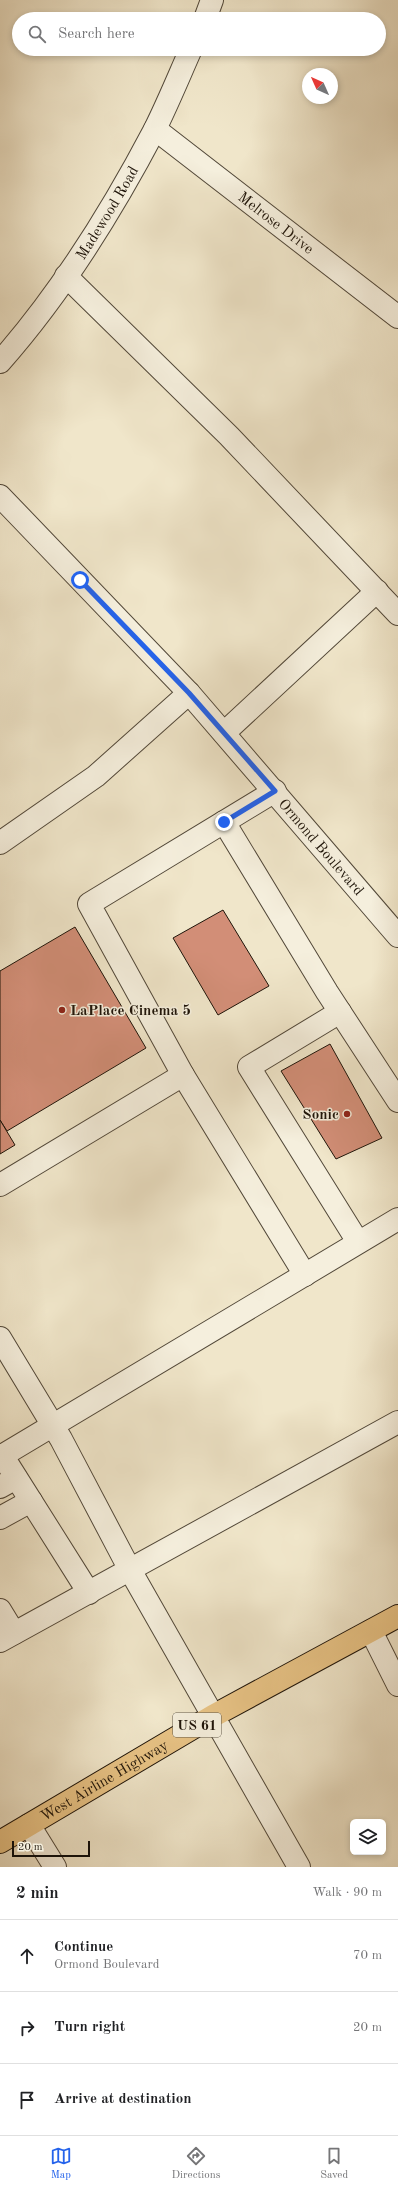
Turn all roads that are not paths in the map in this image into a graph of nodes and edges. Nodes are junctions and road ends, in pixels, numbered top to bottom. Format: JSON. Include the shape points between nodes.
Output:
{"nodes":[{"id":1,"x":212,"y":0,"type":"edge"},
{"id":2,"x":208,"y":12,"type":"edge"},
{"id":3,"x":188,"y":56,"type":"edge"},
{"id":4,"x":155,"y":129,"type":"junction"},
{"id":5,"x":66,"y":276,"type":"junction"},
{"id":6,"x":398,"y":317,"type":"edge"},
{"id":7,"x":0,"y":362,"type":"edge"},
{"id":8,"x":0,"y":496,"type":"edge"},
{"id":9,"x":377,"y":591,"type":"junction"},
{"id":10,"x":398,"y":614,"type":"edge"},
{"id":11,"x":189,"y":693,"type":"junction"},
{"id":12,"x":224,"y":733,"type":"junction"},
{"id":13,"x":275,"y":791,"type":"junction"},
{"id":14,"x":224,"y":822,"type":"junction"},
{"id":15,"x":0,"y":843,"type":"edge"},
{"id":16,"x":398,"y":936,"type":"edge"},
{"id":17,"x":340,"y":1012,"type":"junction"},
{"id":18,"x":184,"y":1075,"type":"junction"},
{"id":19,"x":398,"y":1101,"type":"edge"},
{"id":20,"x":0,"y":1185,"type":"edge"},
{"id":21,"x":398,"y":1219,"type":"edge"},
{"id":22,"x":358,"y":1242,"type":"junction"},
{"id":23,"x":304,"y":1275,"type":"junction"},
{"id":24,"x":0,"y":1338,"type":"edge"},
{"id":25,"x":398,"y":1422,"type":"edge"},
{"id":26,"x":52,"y":1425,"type":"junction"},
{"id":27,"x":1,"y":1456,"type":"edge"},
{"id":28,"x":8,"y":1483,"type":"edge"},
{"id":29,"x":31,"y":1501,"type":"junction"},
{"id":30,"x":0,"y":1518,"type":"edge"},
{"id":31,"x":130,"y":1570,"type":"junction"},
{"id":32,"x":89,"y":1593,"type":"junction"},
{"id":33,"x":0,"y":1610,"type":"edge"},
{"id":34,"x":398,"y":1616,"type":"edge"},
{"id":35,"x":370,"y":1631,"type":"junction"},
{"id":36,"x":7,"y":1637,"type":"edge"},
{"id":37,"x":398,"y":1685,"type":"edge"},
{"id":38,"x":213,"y":1716,"type":"junction"},
{"id":39,"x":29,"y":1825,"type":"junction"},
{"id":40,"x":0,"y":1842,"type":"edge"},
{"id":41,"x":55,"y":1867,"type":"edge"},
{"id":42,"x":299,"y":1867,"type":"edge"}],
"edges":[{"from":1,"to":2,"type":"street"},
{"from":3,"to":4,"type":"street","name":"Madewood Road"},
{"from":4,"to":5,"type":"street","name":"Madewood Road","via":[[108,212]]},
{"from":4,"to":6,"type":"street","name":"Melrose Drive"},
{"from":5,"to":7,"type":"street","name":"Madewood Road"},
{"from":5,"to":9,"type":"street","via":[[229,436]]},
{"from":8,"to":11,"type":"street","name":"Ormond Boulevard"},
{"from":9,"to":10,"type":"street"},
{"from":9,"to":12,"type":"street"},
{"from":11,"to":12,"type":"street","name":"Ormond Boulevard"},
{"from":11,"to":15,"type":"street","via":[[96,776]]},
{"from":12,"to":13,"type":"street","name":"Ormond Boulevard"},
{"from":13,"to":14,"type":"street"},
{"from":13,"to":16,"type":"street","name":"Ormond Boulevard"},
{"from":14,"to":17,"type":"street"},
{"from":14,"to":18,"type":"street","via":[[89,904]]},
{"from":17,"to":19,"type":"street"},
{"from":17,"to":22,"type":"street","via":[[249,1067]]},
{"from":18,"to":20,"type":"street"},
{"from":18,"to":23,"type":"street"},
{"from":21,"to":22,"type":"street"},
{"from":22,"to":23,"type":"street"},
{"from":23,"to":26,"type":"street"},
{"from":24,"to":26,"type":"street"},
{"from":25,"to":31,"type":"street"},
{"from":26,"to":27,"type":"street"},
{"from":26,"to":31,"type":"street"},
{"from":27,"to":28,"type":"street"},
{"from":28,"to":29,"type":"street"},
{"from":29,"to":30,"type":"street"},
{"from":29,"to":32,"type":"street"},
{"from":31,"to":32,"type":"street"},
{"from":31,"to":38,"type":"street"},
{"from":32,"to":36,"type":"street"},
{"from":33,"to":36,"type":"street"},
{"from":34,"to":35,"type":"highway","name":"West Airline Highway","number":"US 61"},
{"from":35,"to":37,"type":"street"},
{"from":35,"to":38,"type":"highway","name":"West Airline Highway","number":"US 61"},
{"from":38,"to":39,"type":"highway","name":"West Airline Highway","number":"US 61"},
{"from":38,"to":42,"type":"street"},
{"from":39,"to":40,"type":"highway","name":"West Airline Highway","number":"US 61"},
{"from":39,"to":41,"type":"street"}]}
